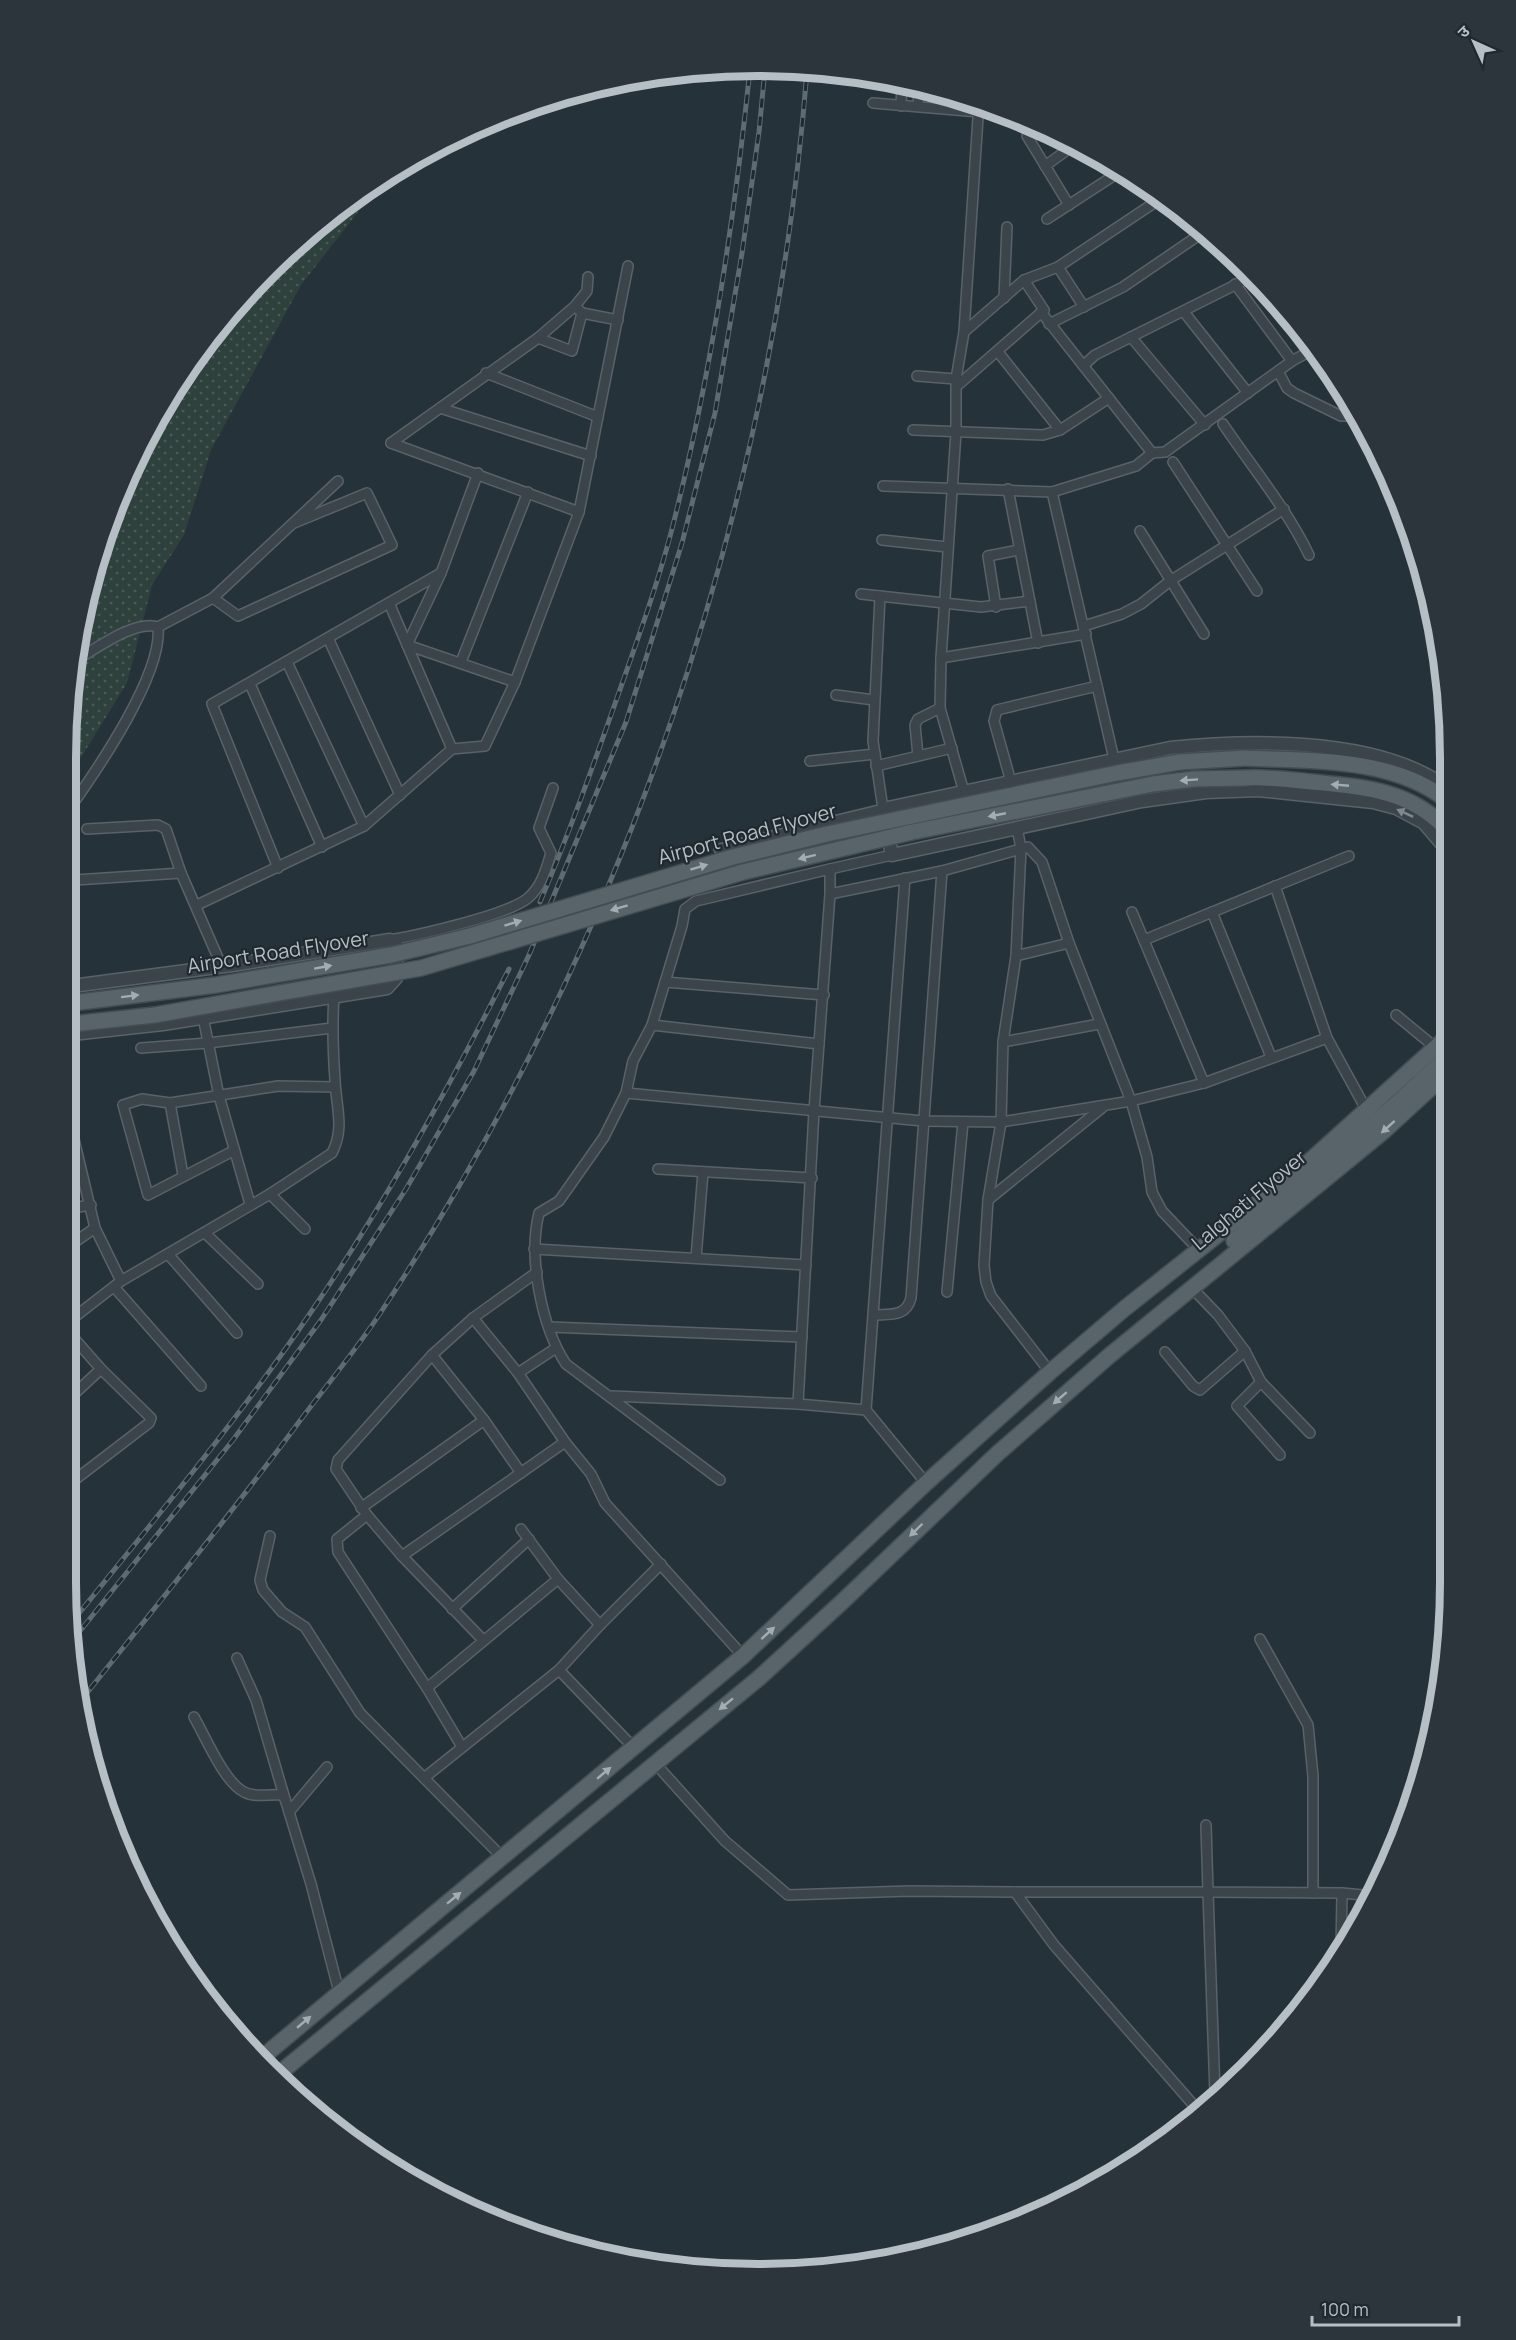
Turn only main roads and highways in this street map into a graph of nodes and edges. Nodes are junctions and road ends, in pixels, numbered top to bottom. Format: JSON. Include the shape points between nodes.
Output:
{"nodes":[{"id":1,"x":1440,"y":794,"type":"edge"},
{"id":2,"x":1440,"y":824,"type":"edge"},
{"id":3,"x":76,"y":1002,"type":"edge"},
{"id":4,"x":76,"y":1024,"type":"edge"},
{"id":5,"x":1440,"y":1050,"type":"edge"},
{"id":6,"x":1440,"y":1051,"type":"edge"},
{"id":7,"x":1440,"y":1079,"type":"edge"},
{"id":8,"x":1083,"y":1378,"type":"junction"},
{"id":9,"x":267,"y":2054,"type":"edge"},
{"id":10,"x":283,"y":2070,"type":"edge"}],
"edges":[{"from":3,"to":1,"type":"main road","name":"Airport Road Flyover","one_way":true,"bridge":true,"via":[[216,985],[391,955],[470,936],[733,857],[1145,767],[1245,758],[1374,768],[1401,775]]},
{"from":2,"to":4,"type":"main road","name":"Airport Road Flyover","one_way":true,"bridge":true,"via":[[1416,804],[1390,793],[1350,786],[1194,779],[1153,784],[831,851],[704,883],[421,968],[166,1013]]},
{"from":9,"to":5,"type":"main road","one_way":true,"via":[[743,1656],[1050,1372],[1302,1168]]},
{"from":6,"to":8,"type":"main road","name":"Lalghati Flyover","via":[[1396,1104],[1093,1361]]},
{"from":7,"to":8,"type":"main road","one_way":true,"via":[[1384,1131]]},
{"from":8,"to":10,"type":"main road","one_way":true,"via":[[966,1481],[782,1657]]}]}
